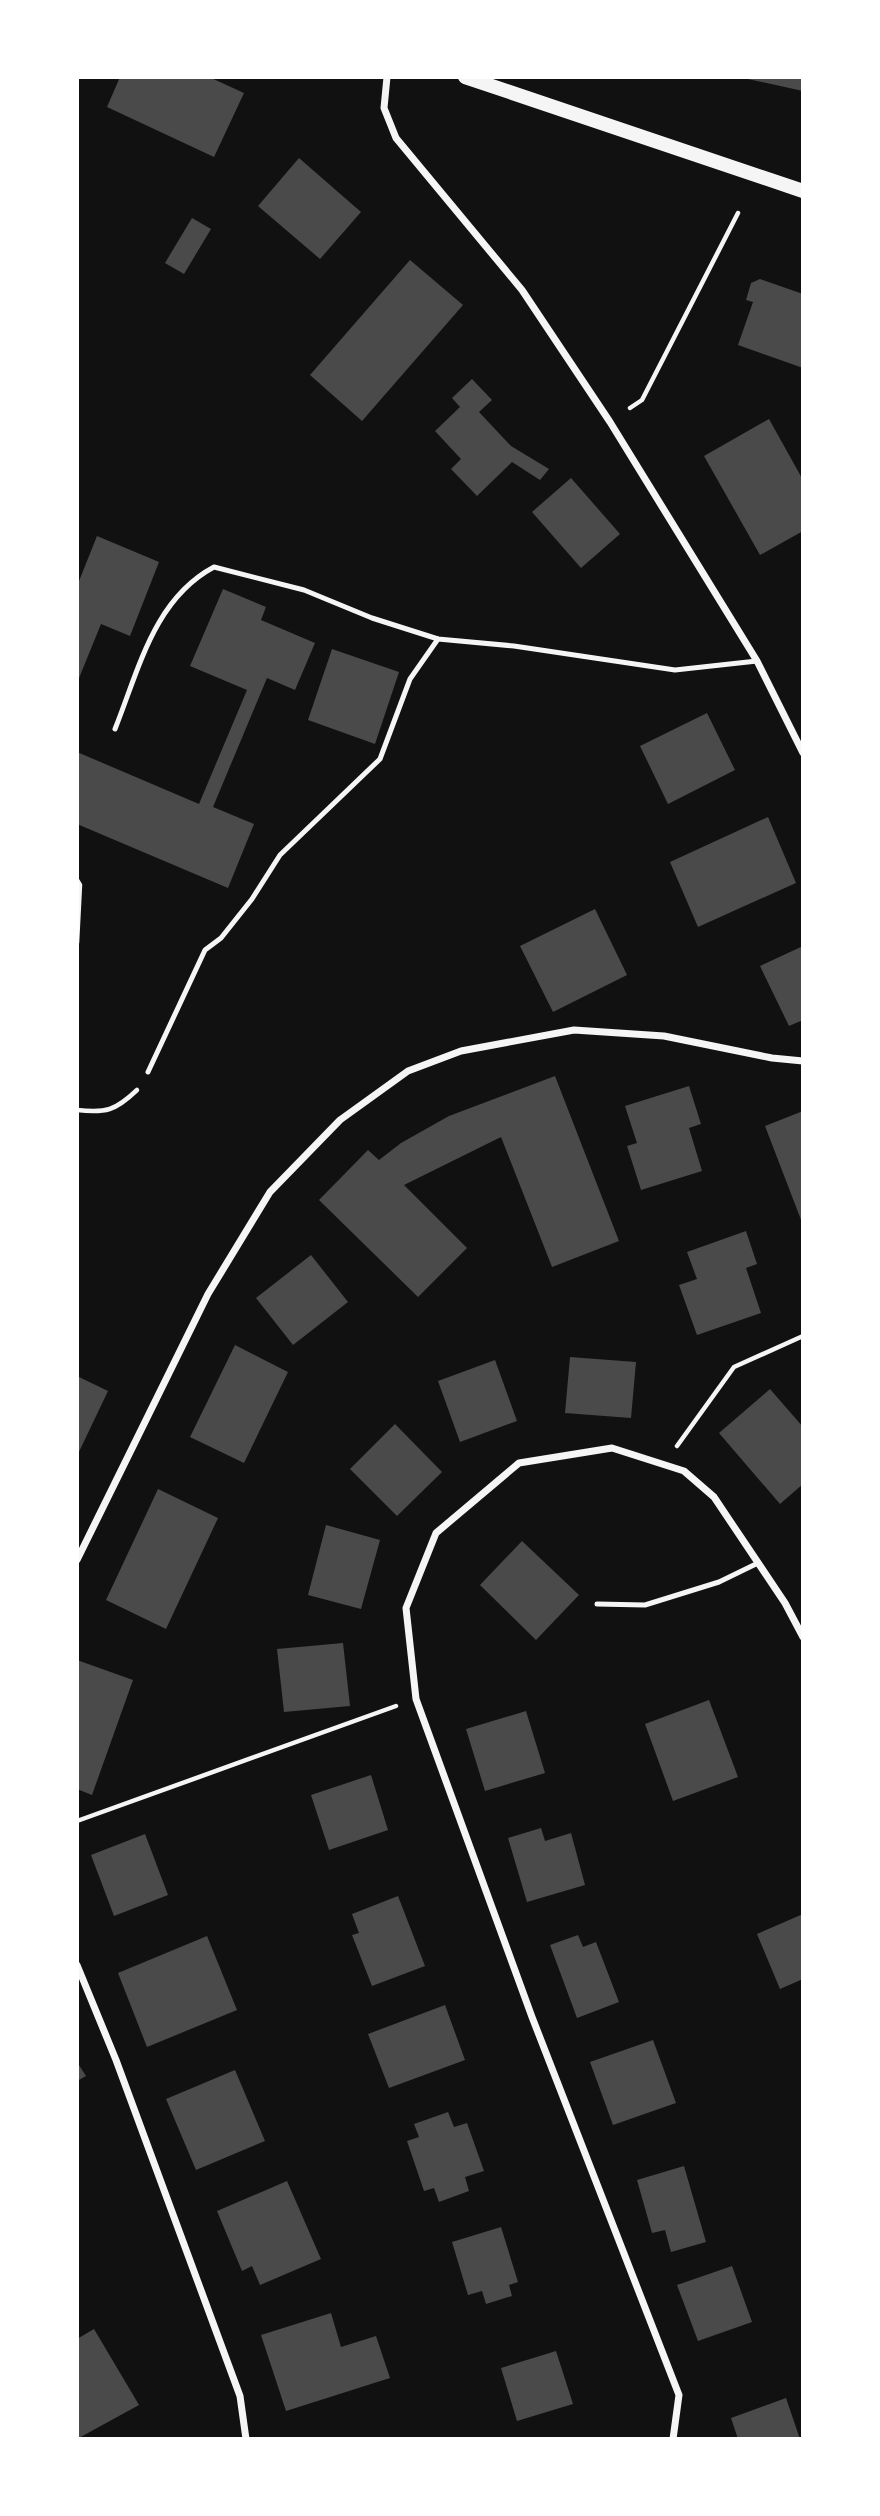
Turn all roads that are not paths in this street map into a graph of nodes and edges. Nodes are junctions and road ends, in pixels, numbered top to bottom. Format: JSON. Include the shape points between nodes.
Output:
{"nodes":[{"id":1,"x":387,"y":77,"type":"edge"},
{"id":2,"x":465,"y":77,"type":"edge"},
{"id":3,"x":803,"y":191,"type":"edge"},
{"id":4,"x":438,"y":639,"type":"junction"},
{"id":5,"x":757,"y":661,"type":"junction"},
{"id":6,"x":115,"y":729,"type":"dead end"},
{"id":7,"x":803,"y":753,"type":"edge"},
{"id":8,"x":803,"y":1061,"type":"edge"},
{"id":9,"x":148,"y":1072,"type":"road end"},
{"id":10,"x":77,"y":1560,"type":"edge"},
{"id":11,"x":758,"y":1563,"type":"junction"},
{"id":12,"x":597,"y":1604,"type":"dead end"},
{"id":13,"x":803,"y":1637,"type":"edge"},
{"id":14,"x":77,"y":1965,"type":"edge"},
{"id":15,"x":246,"y":2439,"type":"edge"},
{"id":16,"x":673,"y":2439,"type":"edge"}],
"edges":[{"from":1,"to":5,"type":"street","via":[[384,108],[396,138],[522,290],[610,422]]},
{"from":2,"to":3,"type":"main road"},
{"from":4,"to":5,"type":"lane","via":[[675,670]]},
{"from":4,"to":6,"type":"lane","via":[[304,590],[214,567],[195,577],[160,616]]},
{"from":4,"to":9,"type":"lane","via":[[410,678],[380,759],[280,855],[252,899],[221,938],[205,950]]},
{"from":5,"to":7,"type":"street"},
{"from":8,"to":10,"type":"street","via":[[664,1036],[574,1030],[461,1051],[408,1071],[340,1120],[270,1192],[208,1294]]},
{"from":11,"to":12,"type":"lane","via":[[719,1582],[645,1605]]},
{"from":11,"to":13,"type":"street"},
{"from":11,"to":16,"type":"street","via":[[714,1497],[684,1471],[612,1448],[519,1463],[436,1533],[406,1608],[416,1699],[532,2017],[679,2395]]},
{"from":14,"to":15,"type":"street","via":[[240,2396]]}]}
